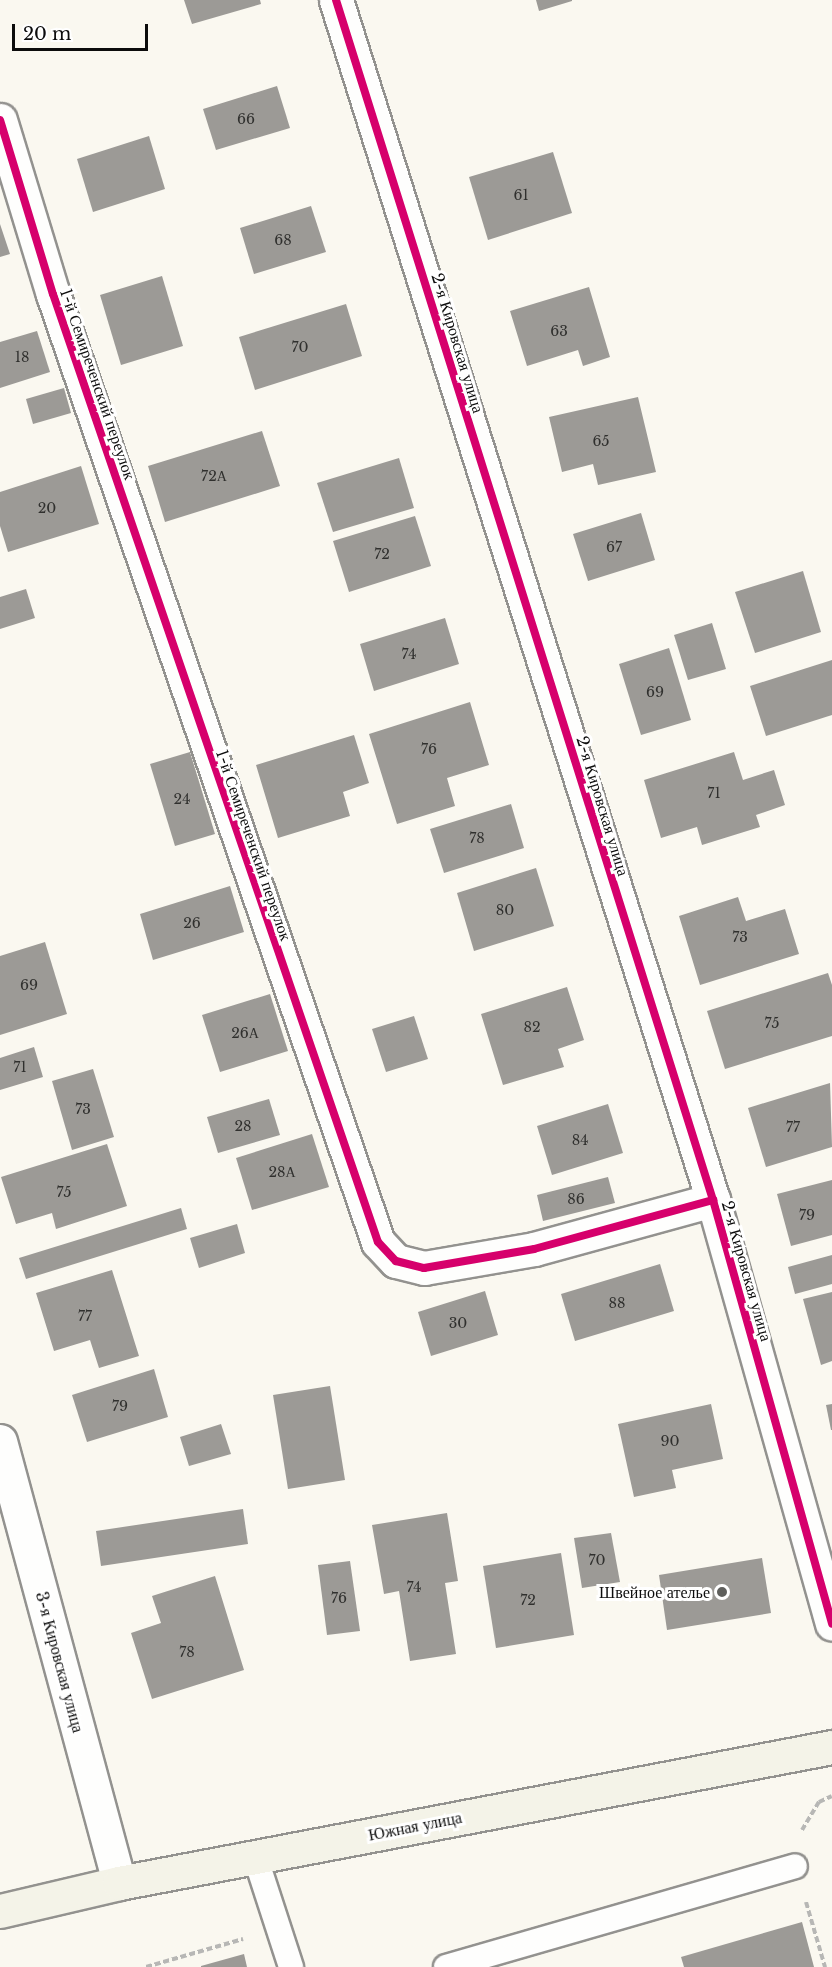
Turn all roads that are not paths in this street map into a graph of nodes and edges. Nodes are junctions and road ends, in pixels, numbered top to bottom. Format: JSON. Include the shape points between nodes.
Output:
{"nodes":[{"id":1,"x":336,"y":0,"type":"edge"},
{"id":2,"x":0,"y":120,"type":"edge"},
{"id":3,"x":712,"y":1200,"type":"junction"},
{"id":4,"x":0,"y":1441,"type":"edge"},
{"id":5,"x":832,"y":1624,"type":"edge"},
{"id":6,"x":832,"y":1747,"type":"edge"},
{"id":7,"x":255,"y":1856,"type":"junction"},
{"id":8,"x":795,"y":1866,"type":"dead end"},
{"id":9,"x":119,"y":1883,"type":"junction"},
{"id":10,"x":0,"y":1911,"type":"edge"},
{"id":11,"x":291,"y":1967,"type":"edge"},
{"id":12,"x":447,"y":1967,"type":"edge"}],
"edges":[{"from":1,"to":3,"type":"street","name":"2-я Кировская улица"},
{"from":2,"to":3,"type":"street","name":"1-й Семиреченский переулок","via":[[53,294],[378,1242],[396,1261],[424,1268],[534,1249]]},
{"from":3,"to":5,"type":"street","name":"2-я Кировская улица"},
{"from":4,"to":9,"type":"street","name":"3-я Кировская улица"},
{"from":6,"to":7,"type":"street","name":"Южная улица"},
{"from":7,"to":9,"type":"street","name":"Южная улица"},
{"from":7,"to":11,"type":"lane"},
{"from":8,"to":12,"type":"lane"},
{"from":9,"to":10,"type":"street","name":"Южная улица"}]}
